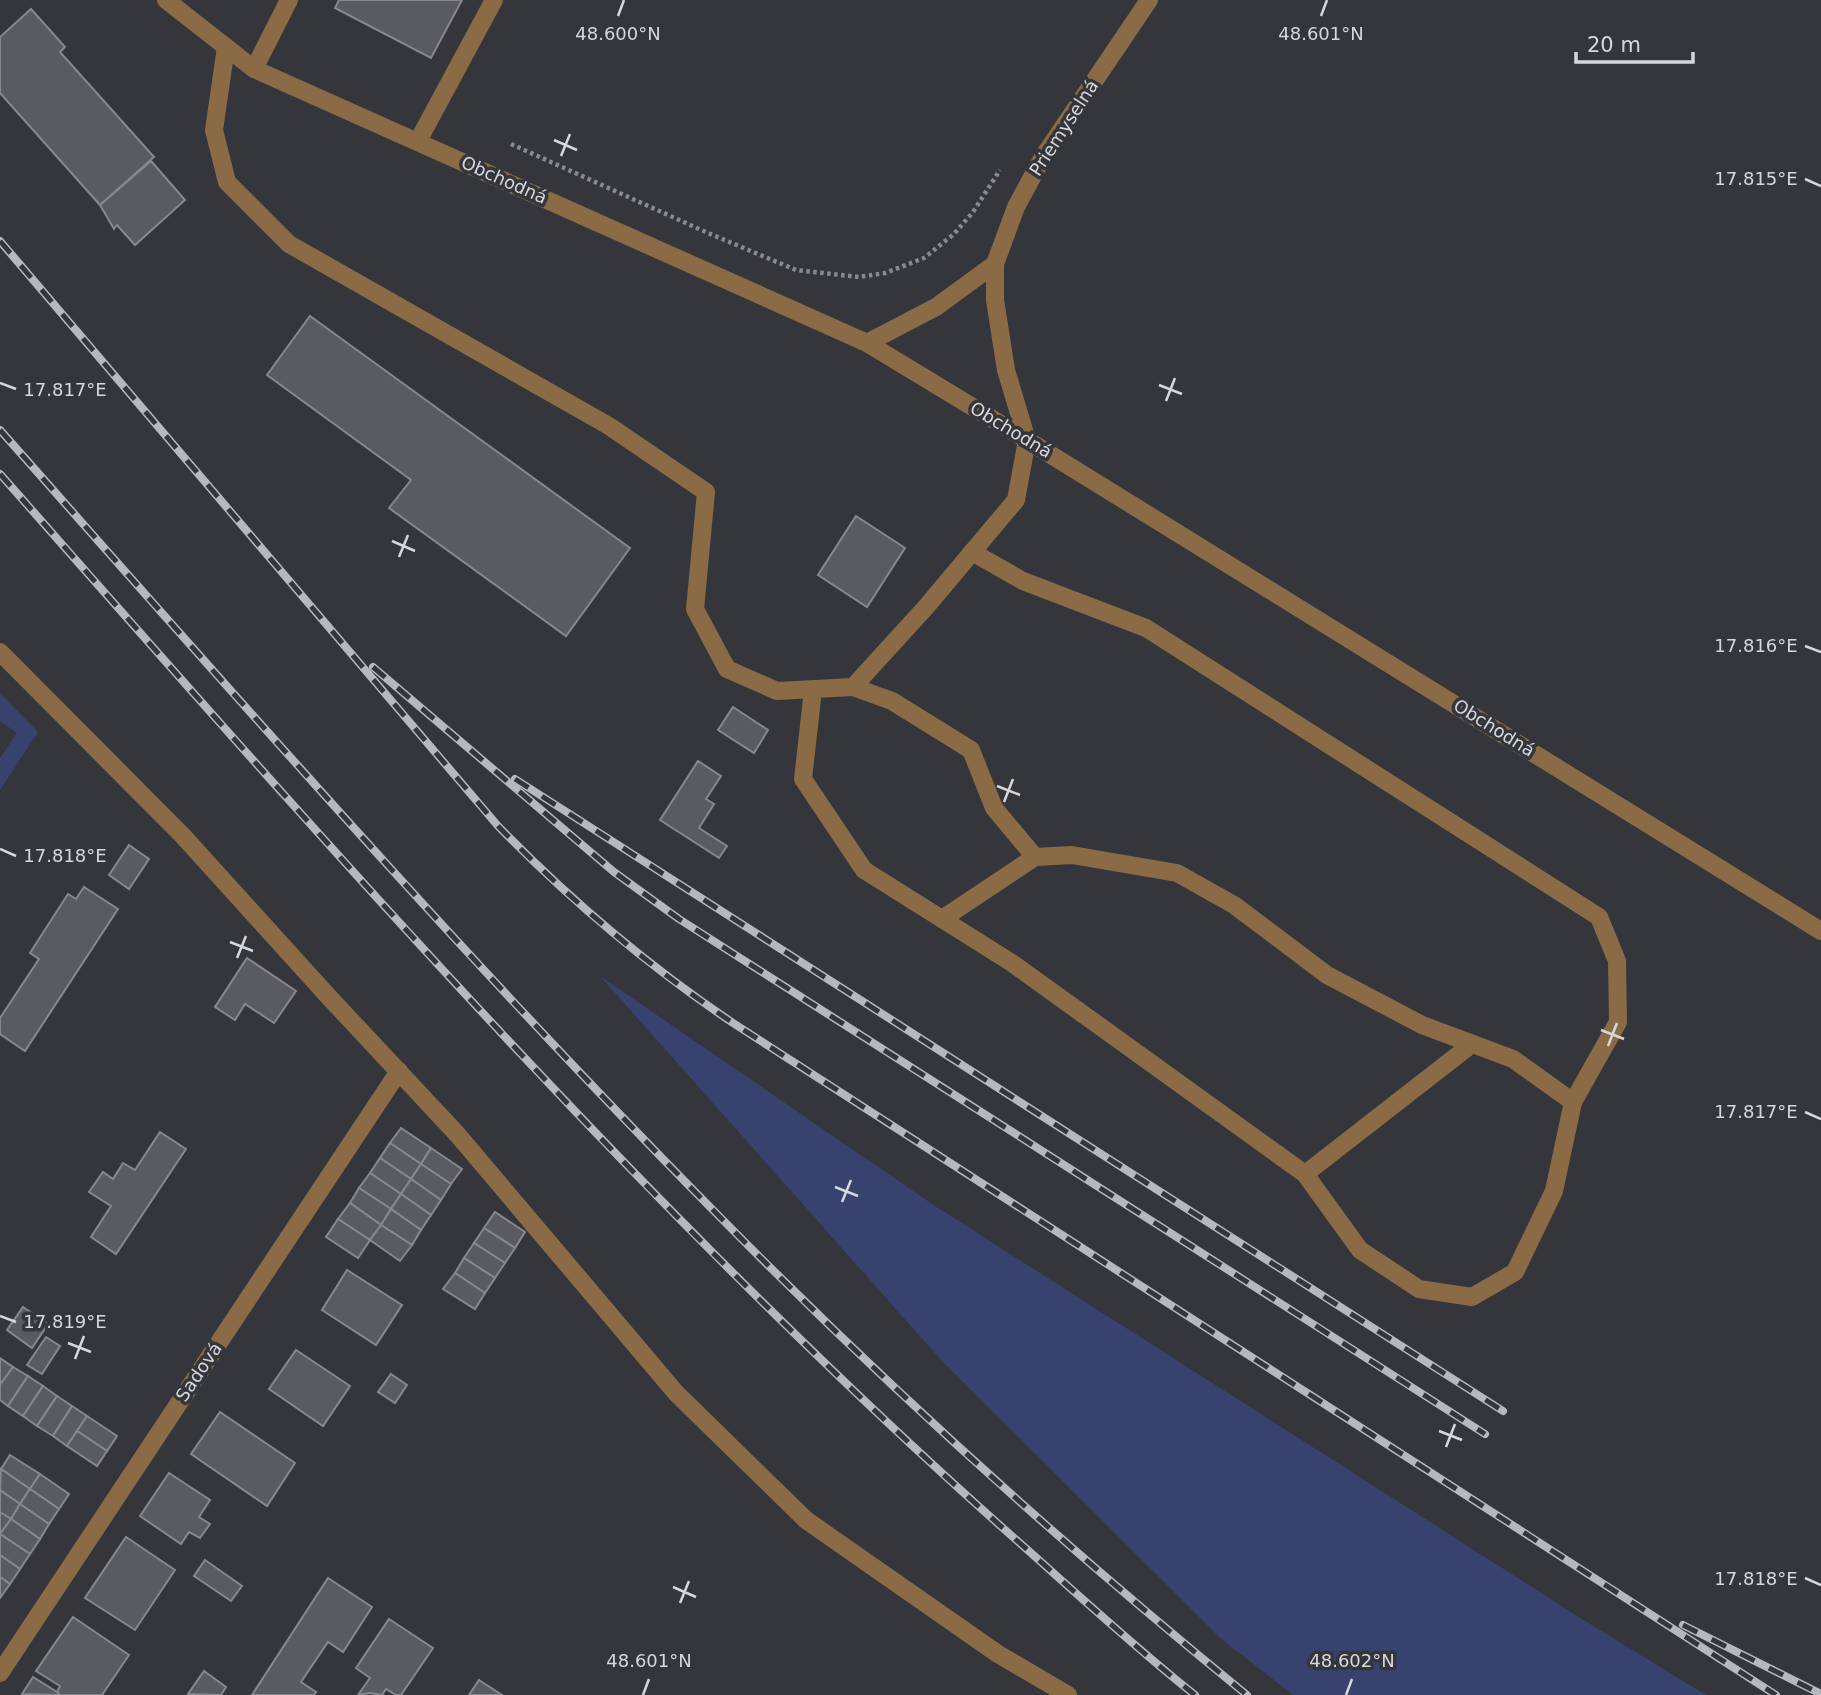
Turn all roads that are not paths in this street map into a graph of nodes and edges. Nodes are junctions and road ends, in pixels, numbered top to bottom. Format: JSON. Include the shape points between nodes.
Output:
{"nodes":[{"id":1,"x":166,"y":0,"type":"edge"},
{"id":2,"x":289,"y":0,"type":"edge"},
{"id":3,"x":494,"y":0,"type":"edge"},
{"id":4,"x":1149,"y":0,"type":"edge"},
{"id":5,"x":226,"y":47,"type":"junction"},
{"id":6,"x":254,"y":69,"type":"junction"},
{"id":7,"x":418,"y":141,"type":"junction"},
{"id":8,"x":995,"y":264,"type":"junction"},
{"id":9,"x":867,"y":343,"type":"junction"},
{"id":10,"x":1027,"y":440,"type":"junction"},
{"id":11,"x":972,"y":552,"type":"junction"},
{"id":12,"x":0,"y":652,"type":"edge"},
{"id":13,"x":853,"y":687,"type":"junction"},
{"id":14,"x":813,"y":690,"type":"junction"},
{"id":15,"x":1035,"y":857,"type":"junction"},
{"id":16,"x":942,"y":919,"type":"junction"},
{"id":17,"x":1821,"y":931,"type":"edge"},
{"id":18,"x":1472,"y":1044,"type":"junction"},
{"id":19,"x":399,"y":1071,"type":"junction"},
{"id":20,"x":1573,"y":1102,"type":"junction"},
{"id":21,"x":1305,"y":1174,"type":"junction"},
{"id":22,"x":0,"y":1673,"type":"edge"},
{"id":23,"x":1068,"y":1695,"type":"edge"}],
"edges":[{"from":1,"to":5,"type":"street","name":"Obchodná"},
{"from":2,"to":6,"type":"street"},
{"from":3,"to":7,"type":"street"},
{"from":4,"to":8,"type":"street","name":"Priemyselná","via":[[1043,157],[1016,208]]},
{"from":5,"to":6,"type":"street","name":"Obchodná"},
{"from":5,"to":14,"type":"street","via":[[214,130],[227,182],[289,244],[609,426],[706,492],[695,608],[727,669],[777,691]]},
{"from":6,"to":7,"type":"street","name":"Obchodná"},
{"from":7,"to":9,"type":"street","name":"Obchodná"},
{"from":8,"to":9,"type":"street","via":[[936,307]]},
{"from":8,"to":10,"type":"street","name":"Priemyselná","via":[[995,300],[1006,370]]},
{"from":9,"to":10,"type":"street","name":"Obchodná"},
{"from":10,"to":11,"type":"street","via":[[1016,500]]},
{"from":10,"to":17,"type":"street","name":"Obchodná"},
{"from":11,"to":13,"type":"street"},
{"from":11,"to":20,"type":"street","via":[[1023,580],[1146,628],[1599,917],[1617,961],[1618,1022]]},
{"from":12,"to":19,"type":"street","via":[[183,836]]},
{"from":13,"to":14,"type":"street"},
{"from":13,"to":15,"type":"street","via":[[892,701],[971,750],[994,808]]},
{"from":14,"to":16,"type":"street","via":[[803,779],[864,870]]},
{"from":15,"to":16,"type":"street"},
{"from":15,"to":18,"type":"street","via":[[1072,855],[1177,873],[1234,905],[1326,975],[1422,1025]]},
{"from":16,"to":21,"type":"street","via":[[1012,963]]},
{"from":18,"to":20,"type":"street","via":[[1513,1059]]},
{"from":18,"to":21,"type":"street"},
{"from":19,"to":22,"type":"street","name":"Sadová"},
{"from":19,"to":23,"type":"street","via":[[676,1393],[806,1520],[998,1654]]},
{"from":20,"to":21,"type":"street","via":[[1554,1191],[1514,1272],[1472,1297],[1419,1289],[1360,1250]]}]}
